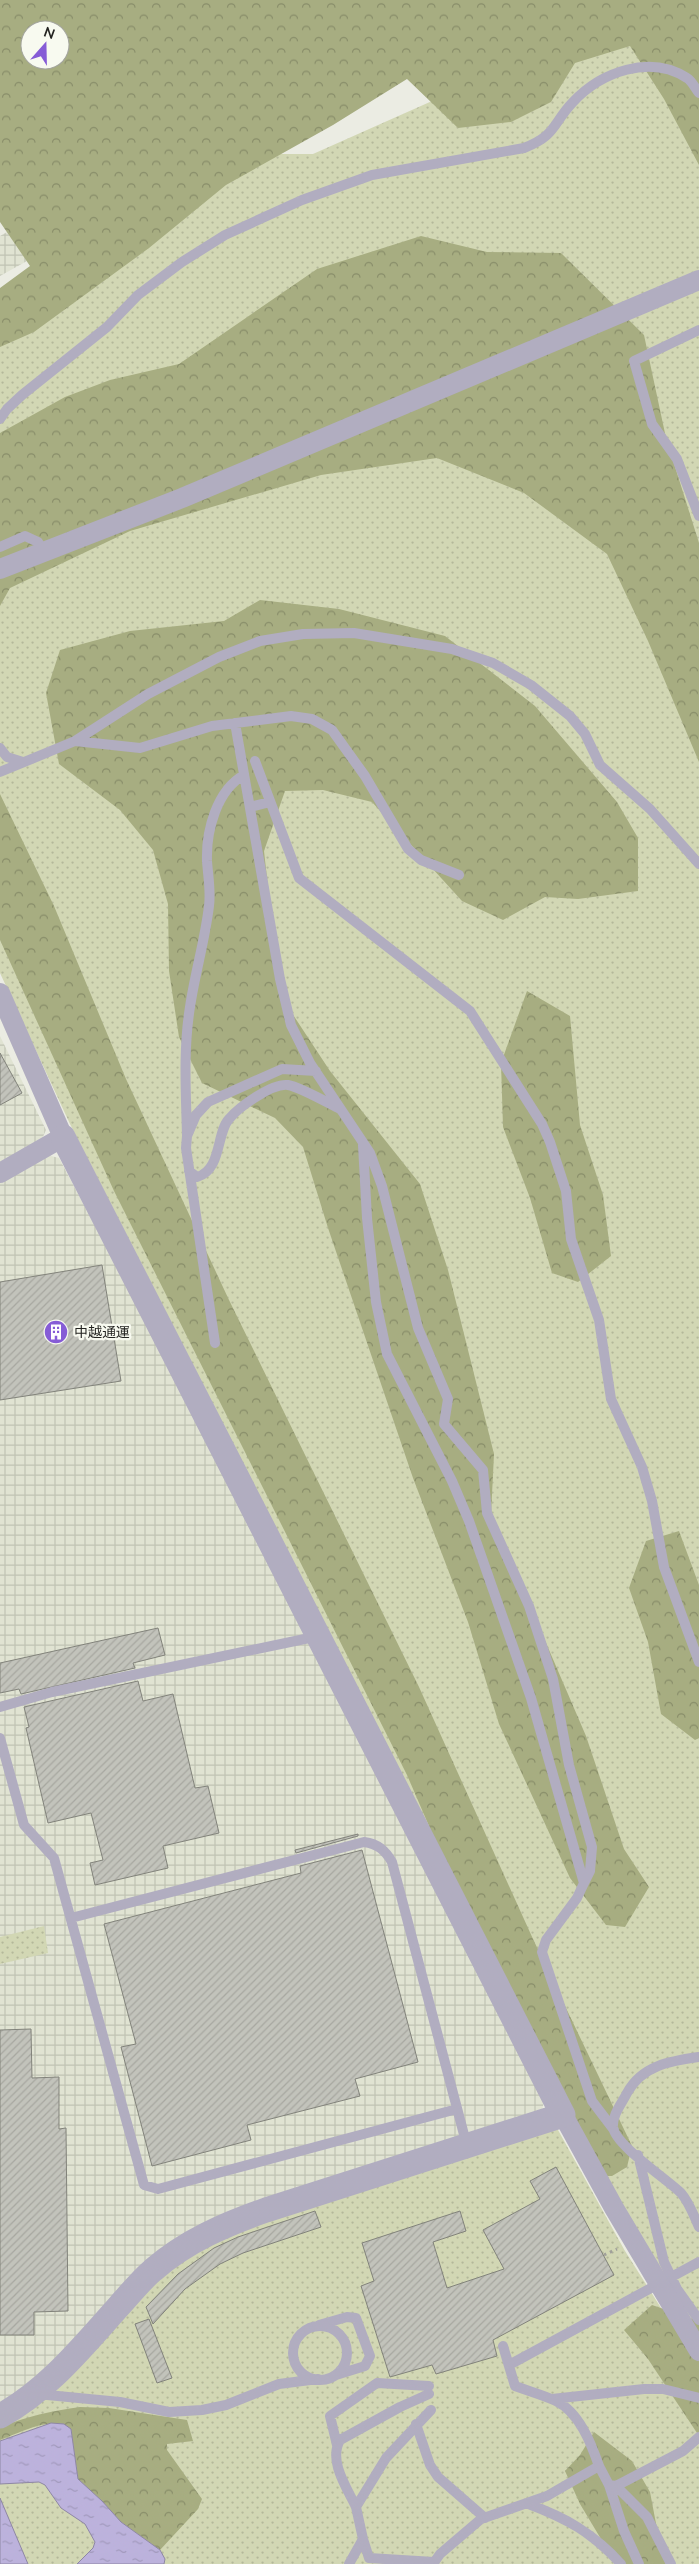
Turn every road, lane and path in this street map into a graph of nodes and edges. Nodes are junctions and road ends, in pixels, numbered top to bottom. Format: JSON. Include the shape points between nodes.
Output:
{"nodes":[{"id":1,"x":699,"y":93,"type":"edge"},
{"id":2,"x":699,"y":280,"type":"edge"},
{"id":3,"x":699,"y":330,"type":"edge"},
{"id":4,"x":0,"y":419,"type":"edge"},
{"id":5,"x":699,"y":516,"type":"edge"},
{"id":6,"x":0,"y":547,"type":"edge"},
{"id":7,"x":44,"y":552,"type":"junction"},
{"id":8,"x":0,"y":569,"type":"edge"},
{"id":9,"x":235,"y":723,"type":"junction"},
{"id":10,"x":75,"y":741,"type":"junction"},
{"id":11,"x":0,"y":748,"type":"edge"},
{"id":12,"x":255,"y":761,"type":"dead end"},
{"id":13,"x":23,"y":762,"type":"junction"},
{"id":14,"x":0,"y":772,"type":"edge"},
{"id":15,"x":244,"y":775,"type":"junction"},
{"id":16,"x":270,"y":802,"type":"junction"},
{"id":17,"x":250,"y":807,"type":"junction"},
{"id":18,"x":699,"y":864,"type":"edge"},
{"id":19,"x":459,"y":875,"type":"dead end"},
{"id":20,"x":0,"y":993,"type":"edge"},
{"id":21,"x":316,"y":1071,"type":"junction"},
{"id":22,"x":340,"y":1109,"type":"junction"},
{"id":23,"x":187,"y":1136,"type":"junction"},
{"id":24,"x":63,"y":1137,"type":"junction"},
{"id":25,"x":362,"y":1141,"type":"junction"},
{"id":26,"x":189,"y":1172,"type":"junction"},
{"id":27,"x":0,"y":1173,"type":"edge"},
{"id":28,"x":215,"y":1343,"type":"dead end"},
{"id":29,"x":319,"y":1636,"type":"junction"},
{"id":30,"x":699,"y":1662,"type":"edge"},
{"id":31,"x":0,"y":1706,"type":"edge"},
{"id":32,"x":0,"y":1738,"type":"edge"},
{"id":33,"x":584,"y":1883,"type":"junction"},
{"id":34,"x":71,"y":1918,"type":"junction"},
{"id":35,"x":699,"y":2057,"type":"edge"},
{"id":36,"x":457,"y":2109,"type":"junction"},
{"id":37,"x":563,"y":2115,"type":"junction"},
{"id":38,"x":614,"y":2130,"type":"junction"},
{"id":39,"x":467,"y":2146,"type":"junction"},
{"id":40,"x":638,"y":2155,"type":"junction"},
{"id":41,"x":699,"y":2227,"type":"edge"},
{"id":42,"x":615,"y":2250,"type":"dead end"},
{"id":43,"x":604,"y":2255,"type":"dead end"},
{"id":44,"x":699,"y":2262,"type":"edge"},
{"id":45,"x":699,"y":2320,"type":"edge"},
{"id":46,"x":316,"y":2326,"type":"junction"},
{"id":47,"x":503,"y":2346,"type":"dead end"},
{"id":48,"x":293,"y":2349,"type":"junction"},
{"id":49,"x":699,"y":2352,"type":"edge"},
{"id":50,"x":509,"y":2365,"type":"junction"},
{"id":51,"x":323,"y":2379,"type":"junction"},
{"id":52,"x":279,"y":2384,"type":"junction"},
{"id":53,"x":34,"y":2394,"type":"junction"},
{"id":54,"x":551,"y":2399,"type":"junction"},
{"id":55,"x":699,"y":2399,"type":"edge"},
{"id":56,"x":431,"y":2410,"type":"dead end"},
{"id":57,"x":0,"y":2416,"type":"edge"},
{"id":58,"x":416,"y":2424,"type":"junction"},
{"id":59,"x":699,"y":2437,"type":"edge"},
{"id":60,"x":337,"y":2445,"type":"junction"},
{"id":61,"x":599,"y":2466,"type":"junction"},
{"id":62,"x":612,"y":2485,"type":"junction"},
{"id":63,"x":526,"y":2504,"type":"junction"},
{"id":64,"x":356,"y":2507,"type":"junction"},
{"id":65,"x":485,"y":2518,"type":"junction"},
{"id":66,"x":363,"y":2540,"type":"junction"},
{"id":67,"x":434,"y":2563,"type":"edge"},
{"id":68,"x":349,"y":2564,"type":"edge"},
{"id":69,"x":621,"y":2564,"type":"edge"},
{"id":70,"x":638,"y":2564,"type":"edge"},
{"id":71,"x":671,"y":2564,"type":"edge"}],
"edges":[{"from":1,"to":4,"type":"lane","via":[[688,79],[662,68],[635,67],[614,74],[585,92],[540,142],[524,148],[372,175],[302,200],[225,235],[182,262],[138,296],[107,327],[22,395]]},
{"from":2,"to":7,"type":"street","via":[[259,466]]},
{"from":3,"to":5,"type":"lane","via":[[634,361],[652,424],[677,459]]},
{"from":6,"to":7,"type":"lane","via":[[25,536],[38,542]]},
{"from":7,"to":8,"type":"street"},
{"from":9,"to":10,"type":"lane","via":[[212,726],[140,748]]},
{"from":9,"to":15,"type":"lane"},
{"from":9,"to":19,"type":"lane","via":[[292,716],[312,719],[332,730],[366,776],[408,849],[421,860]]},
{"from":10,"to":13,"type":"lane"},
{"from":10,"to":18,"type":"lane","via":[[148,694],[219,657],[260,641],[303,634],[354,633],[452,649],[501,668],[531,685],[570,716],[585,734],[600,765],[650,809]]},
{"from":11,"to":13,"type":"lane","via":[[7,757]]},
{"from":12,"to":16,"type":"lane"},
{"from":13,"to":14,"type":"lane"},
{"from":15,"to":17,"type":"lane"},
{"from":15,"to":23,"type":"lane","via":[[227,787],[218,804],[209,836],[209,906],[190,1008],[185,1055]]},
{"from":16,"to":17,"type":"lane"},
{"from":16,"to":30,"type":"lane","via":[[299,878],[470,1011],[542,1124],[566,1191],[571,1239],[599,1320],[611,1399],[642,1468],[652,1501],[664,1567]]},
{"from":17,"to":21,"type":"lane","via":[[291,1025]]},
{"from":20,"to":24,"type":"street"},
{"from":21,"to":22,"type":"lane"},
{"from":21,"to":23,"type":"lane","via":[[282,1069],[208,1102],[196,1115]]},
{"from":22,"to":25,"type":"lane"},
{"from":22,"to":26,"type":"lane","via":[[287,1085],[264,1091],[228,1120],[216,1158],[203,1176],[197,1177]]},
{"from":23,"to":26,"type":"lane"},
{"from":24,"to":27,"type":"street"},
{"from":24,"to":29,"type":"street"},
{"from":25,"to":33,"type":"lane","via":[[366,1218],[376,1302],[387,1354],[469,1521],[531,1698]]},
{"from":25,"to":33,"type":"lane","via":[[382,1186],[418,1328],[448,1399],[444,1424],[483,1470],[487,1513],[529,1606],[553,1679],[570,1765],[592,1847],[590,1871]]},
{"from":26,"to":28,"type":"lane"},
{"from":29,"to":31,"type":"lane","via":[[52,1692]]},
{"from":29,"to":37,"type":"street"},
{"from":32,"to":34,"type":"lane","via":[[24,1825],[54,1858]]},
{"from":33,"to":38,"type":"lane","via":[[546,1940],[542,1952],[592,2100]]},
{"from":34,"to":36,"type":"lane","via":[[364,1842],[374,1844],[386,1852],[392,1862]]},
{"from":34,"to":36,"type":"lane","via":[[141,2180],[150,2188],[158,2189]]},
{"from":35,"to":38,"type":"lane","via":[[672,2060],[650,2068],[630,2088],[613,2119]]},
{"from":36,"to":39,"type":"lane"},
{"from":37,"to":39,"type":"street"},
{"from":37,"to":49,"type":"street"},
{"from":38,"to":40,"type":"lane","via":[[623,2144]]},
{"from":39,"to":53,"type":"street","via":[[266,2210],[202,2237],[152,2270],[54,2377]]},
{"from":40,"to":41,"type":"lane","via":[[682,2195]]},
{"from":40,"to":45,"type":"lane","via":[[664,2262],[677,2289]]},
{"from":42,"to":43,"type":"path"},
{"from":44,"to":50,"type":"lane"},
{"from":46,"to":48,"type":"lane","via":[[300,2333]]},
{"from":46,"to":51,"type":"lane","via":[[333,2329],[345,2343],[346,2360],[342,2368]]},
{"from":46,"to":51,"type":"lane","via":[[347,2316],[356,2318],[370,2356],[364,2366]]},
{"from":47,"to":50,"type":"lane"},
{"from":48,"to":51,"type":"lane","via":[[296,2366],[302,2373]]},
{"from":48,"to":52,"type":"lane","via":[[289,2372]]},
{"from":50,"to":54,"type":"lane","via":[[515,2386]]},
{"from":51,"to":52,"type":"lane"},
{"from":52,"to":53,"type":"lane","via":[[226,2405],[168,2412],[120,2402]]},
{"from":53,"to":57,"type":"street"},
{"from":54,"to":55,"type":"lane","via":[[644,2389],[663,2389]]},
{"from":54,"to":61,"type":"lane","via":[[575,2416]]},
{"from":56,"to":58,"type":"lane"},
{"from":58,"to":64,"type":"lane","via":[[386,2458]]},
{"from":58,"to":65,"type":"lane","via":[[430,2465],[438,2477]]},
{"from":59,"to":62,"type":"lane","via":[[683,2451]]},
{"from":60,"to":60,"type":"lane","via":[[340,2440],[429,2390],[376,2383],[330,2416]]},
{"from":60,"to":64,"type":"lane","via":[[338,2467]]},
{"from":61,"to":62,"type":"lane"},
{"from":61,"to":63,"type":"lane","via":[[547,2496]]},
{"from":62,"to":70,"type":"lane","via":[[624,2531]]},
{"from":62,"to":71,"type":"lane","via":[[647,2517]]},
{"from":63,"to":65,"type":"lane"},
{"from":63,"to":69,"type":"lane","via":[[579,2526]]},
{"from":64,"to":66,"type":"lane"},
{"from":65,"to":67,"type":"lane","via":[[440,2554]]},
{"from":66,"to":67,"type":"lane","via":[[369,2558]]},
{"from":66,"to":68,"type":"lane"}]}
